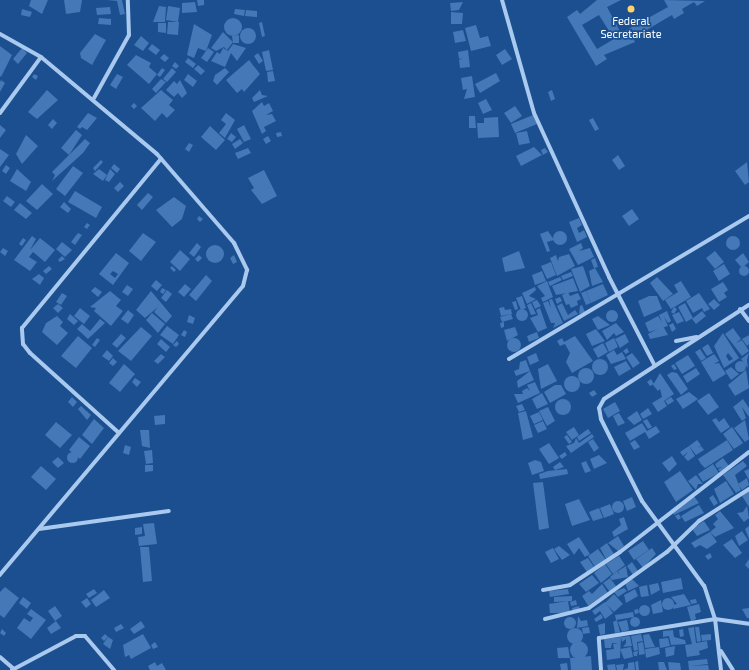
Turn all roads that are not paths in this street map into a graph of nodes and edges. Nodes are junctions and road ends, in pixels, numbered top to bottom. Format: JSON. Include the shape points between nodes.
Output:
{"nodes":[{"id":1,"x":128,"y":0,"type":"edge"},
{"id":2,"x":502,"y":0,"type":"edge"},
{"id":3,"x":0,"y":34,"type":"edge"},
{"id":4,"x":41,"y":57,"type":"junction"},
{"id":5,"x":94,"y":98,"type":"junction"},
{"id":6,"x":0,"y":113,"type":"edge"},
{"id":7,"x":161,"y":159,"type":"junction"},
{"id":8,"x":749,"y":216,"type":"edge"},
{"id":9,"x":619,"y":296,"type":"junction"},
{"id":10,"x":749,"y":304,"type":"edge"},
{"id":11,"x":740,"y":309,"type":"junction"},
{"id":12,"x":749,"y":321,"type":"edge"},
{"id":13,"x":699,"y":337,"type":"junction"},
{"id":14,"x":676,"y":341,"type":"dead end"},
{"id":15,"x":510,"y":359,"type":"dead end"},
{"id":16,"x":655,"y":366,"type":"junction"},
{"id":17,"x":119,"y":433,"type":"junction"},
{"id":18,"x":749,"y":452,"type":"edge"},
{"id":19,"x":749,"y":489,"type":"edge"},
{"id":20,"x":169,"y":511,"type":"dead end"},
{"id":21,"x":657,"y":520,"type":"junction"},
{"id":22,"x":38,"y":529,"type":"junction"},
{"id":23,"x":674,"y":545,"type":"junction"},
{"id":24,"x":0,"y":576,"type":"edge"},
{"id":25,"x":543,"y":590,"type":"dead end"},
{"id":26,"x":715,"y":619,"type":"junction"},
{"id":27,"x":545,"y":620,"type":"dead end"},
{"id":28,"x":749,"y":624,"type":"edge"},
{"id":29,"x":720,"y":651,"type":"junction"},
{"id":30,"x":0,"y":657,"type":"edge"},
{"id":31,"x":13,"y":669,"type":"edge"},
{"id":32,"x":114,"y":670,"type":"edge"},
{"id":33,"x":601,"y":670,"type":"edge"},
{"id":34,"x":722,"y":670,"type":"edge"},
{"id":35,"x":733,"y":670,"type":"edge"}],
"edges":[{"from":1,"to":5,"type":"street","via":[[129,35]]},
{"from":2,"to":9,"type":"street","via":[[534,113]]},
{"from":3,"to":4,"type":"street"},
{"from":4,"to":5,"type":"street"},
{"from":4,"to":6,"type":"street"},
{"from":5,"to":7,"type":"street"},
{"from":7,"to":17,"type":"street","via":[[242,255],[246,279]]},
{"from":7,"to":17,"type":"street","via":[[22,328],[23,344],[30,353]]},
{"from":8,"to":9,"type":"street"},
{"from":9,"to":15,"type":"street"},
{"from":9,"to":16,"type":"street"},
{"from":10,"to":11,"type":"street"},
{"from":11,"to":12,"type":"street"},
{"from":11,"to":13,"type":"street"},
{"from":13,"to":14,"type":"street"},
{"from":13,"to":16,"type":"street"},
{"from":16,"to":21,"type":"street","via":[[604,399],[599,408],[600,419],[642,501]]},
{"from":17,"to":22,"type":"street"},
{"from":18,"to":21,"type":"street"},
{"from":19,"to":23,"type":"street","via":[[699,521]]},
{"from":20,"to":22,"type":"street"},
{"from":21,"to":23,"type":"street"},
{"from":21,"to":25,"type":"street","via":[[620,552],[570,585]]},
{"from":22,"to":24,"type":"street"},
{"from":23,"to":26,"type":"street","via":[[698,575]]},
{"from":23,"to":27,"type":"street","via":[[589,608]]},
{"from":26,"to":28,"type":"street"},
{"from":26,"to":29,"type":"street"},
{"from":26,"to":33,"type":"street","via":[[599,638]]},
{"from":29,"to":34,"type":"street"},
{"from":29,"to":35,"type":"street"},
{"from":30,"to":31,"type":"street"},
{"from":31,"to":32,"type":"street","via":[[76,636],[85,636]]}]}
